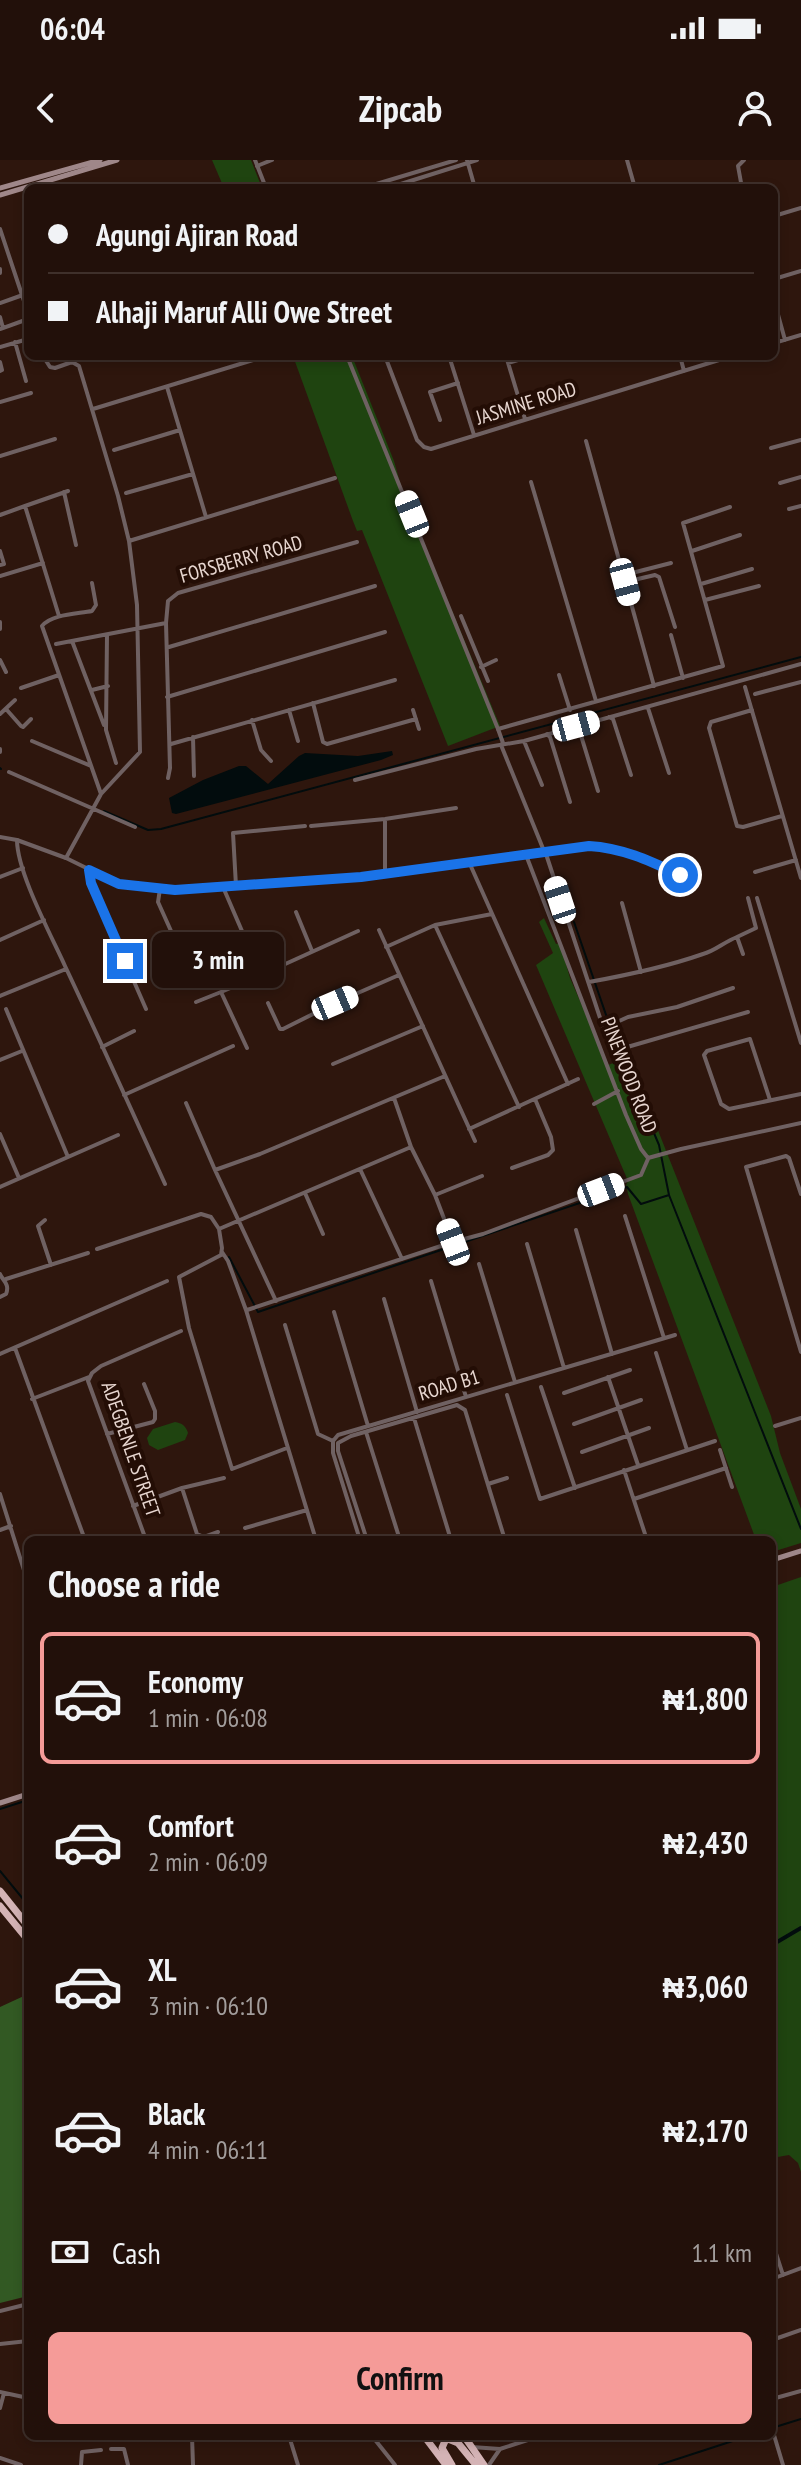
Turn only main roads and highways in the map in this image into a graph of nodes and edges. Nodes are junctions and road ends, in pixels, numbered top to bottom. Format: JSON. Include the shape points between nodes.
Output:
{"nodes":[{"id":1,"x":100,"y":160,"type":"edge"},
{"id":2,"x":117,"y":160,"type":"edge"},
{"id":3,"x":37,"y":184,"type":"edge"},
{"id":4,"x":0,"y":188,"type":"edge"},
{"id":5,"x":24,"y":188,"type":"edge"},
{"id":6,"x":0,"y":195,"type":"edge"},
{"id":7,"x":801,"y":1551,"type":"edge"},
{"id":8,"x":776,"y":1559,"type":"edge"},
{"id":9,"x":24,"y":1795,"type":"edge"},
{"id":10,"x":0,"y":1803,"type":"edge"},
{"id":11,"x":0,"y":1891,"type":"edge"},
{"id":12,"x":0,"y":1906,"type":"edge"},
{"id":13,"x":24,"y":1921,"type":"edge"},
{"id":14,"x":24,"y":1935,"type":"edge"},
{"id":15,"x":427,"y":2440,"type":"edge"},
{"id":16,"x":446,"y":2440,"type":"edge"},
{"id":17,"x":450,"y":2440,"type":"edge"},
{"id":18,"x":467,"y":2440,"type":"edge"},
{"id":19,"x":446,"y":2465,"type":"edge"},
{"id":20,"x":452,"y":2465,"type":"edge"},
{"id":21,"x":476,"y":2465,"type":"edge"},
{"id":22,"x":486,"y":2465,"type":"edge"}],
"edges":[{"from":1,"to":4,"type":"main road"},
{"from":2,"to":3,"type":"main road"},
{"from":5,"to":6,"type":"main road"},
{"from":7,"to":8,"type":"main road"},
{"from":9,"to":10,"type":"main road"},
{"from":11,"to":13,"type":"highway"},
{"from":12,"to":14,"type":"highway"},
{"from":15,"to":19,"type":"highway"},
{"from":16,"to":20,"type":"highway","via":[[442,2448]]},
{"from":17,"to":21,"type":"highway"},
{"from":18,"to":22,"type":"highway"}]}
